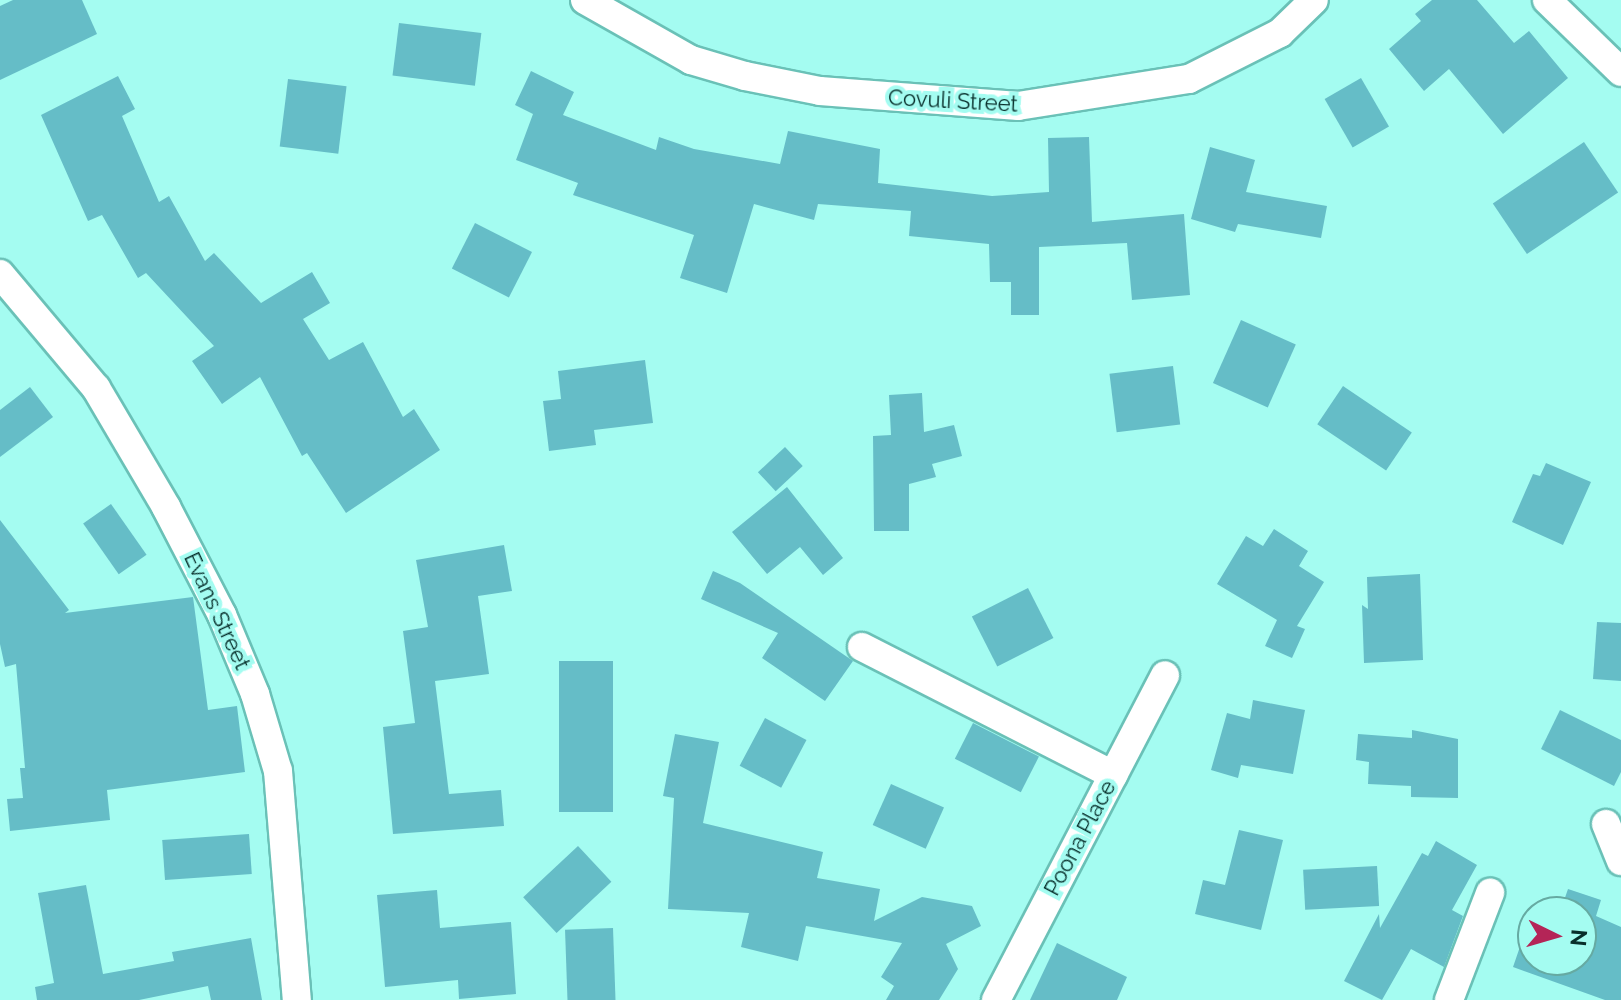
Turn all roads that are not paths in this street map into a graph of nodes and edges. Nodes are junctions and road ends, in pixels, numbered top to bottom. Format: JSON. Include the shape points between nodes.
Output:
{"nodes":[{"id":1,"x":585,"y":0,"type":"edge"},
{"id":2,"x":1314,"y":0,"type":"edge"},
{"id":3,"x":1547,"y":0,"type":"edge"},
{"id":4,"x":1621,"y":72,"type":"edge"},
{"id":5,"x":0,"y":274,"type":"edge"},
{"id":6,"x":862,"y":647,"type":"dead end"},
{"id":7,"x":1165,"y":675,"type":"dead end"},
{"id":8,"x":1113,"y":775,"type":"junction"},
{"id":9,"x":1606,"y":824,"type":"dead end"},
{"id":10,"x":1621,"y":861,"type":"edge"},
{"id":11,"x":1490,"y":893,"type":"dead end"},
{"id":12,"x":297,"y":1000,"type":"edge"},
{"id":13,"x":996,"y":1000,"type":"edge"},
{"id":14,"x":1449,"y":1000,"type":"edge"}],
"edges":[{"from":1,"to":2,"type":"street","name":"Covuli Street","via":[[691,60],[745,76],[820,91],[1018,106],[1189,79],[1280,33]]},
{"from":3,"to":4,"type":"street"},
{"from":5,"to":12,"type":"street","name":"Evans Street","via":[[96,388],[180,534],[255,694],[278,771]]},
{"from":6,"to":8,"type":"street"},
{"from":7,"to":8,"type":"street","name":"Poona Place"},
{"from":8,"to":13,"type":"street","name":"Poona Place"},
{"from":9,"to":10,"type":"street"},
{"from":11,"to":14,"type":"street"}]}
